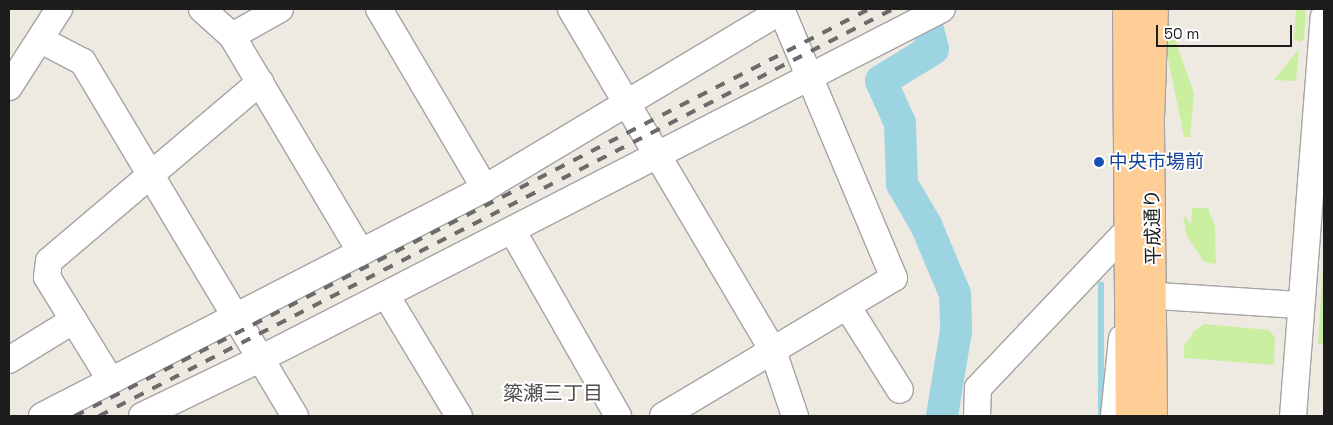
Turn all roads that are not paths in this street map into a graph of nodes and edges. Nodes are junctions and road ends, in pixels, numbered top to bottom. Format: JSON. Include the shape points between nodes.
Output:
{"nodes":[{"id":1,"x":59,"y":9,"type":"edge"},
{"id":2,"x":202,"y":9,"type":"edge"},
{"id":3,"x":280,"y":9,"type":"edge"},
{"id":4,"x":379,"y":9,"type":"edge"},
{"id":5,"x":571,"y":9,"type":"edge"},
{"id":6,"x":942,"y":9,"type":"edge"},
{"id":7,"x":1127,"y":9,"type":"edge"},
{"id":8,"x":1154,"y":9,"type":"edge"},
{"id":9,"x":781,"y":10,"type":"edge"},
{"id":10,"x":1324,"y":17,"type":"edge"},
{"id":11,"x":232,"y":36,"type":"junction"},
{"id":12,"x":41,"y":40,"type":"junction"},
{"id":13,"x":810,"y":77,"type":"junction"},
{"id":14,"x":260,"y":82,"type":"junction"},
{"id":15,"x":9,"y":87,"type":"edge"},
{"id":16,"x":629,"y":102,"type":"junction"},
{"id":17,"x":659,"y":155,"type":"junction"},
{"id":18,"x":1319,"y":160,"type":"edge"},
{"id":19,"x":151,"y":174,"type":"junction"},
{"id":20,"x":485,"y":188,"type":"junction"},
{"id":21,"x":512,"y":230,"type":"junction"},
{"id":22,"x":1128,"y":230,"type":"junction"},
{"id":23,"x":361,"y":252,"type":"junction"},
{"id":24,"x":1142,"y":294,"type":"junction"},
{"id":25,"x":386,"y":295,"type":"junction"},
{"id":26,"x":1301,"y":305,"type":"junction"},
{"id":27,"x":847,"y":306,"type":"junction"},
{"id":28,"x":238,"y":317,"type":"junction"},
{"id":29,"x":74,"y":320,"type":"junction"},
{"id":30,"x":773,"y":351,"type":"junction"},
{"id":31,"x":262,"y":358,"type":"junction"},
{"id":32,"x":9,"y":360,"type":"edge"},
{"id":33,"x":111,"y":381,"type":"junction"},
{"id":34,"x":900,"y":390,"type":"dead end"},
{"id":35,"x":703,"y":406,"type":"edge"},
{"id":36,"x":42,"y":416,"type":"edge"},
{"id":37,"x":142,"y":416,"type":"edge"},
{"id":38,"x":295,"y":416,"type":"edge"},
{"id":39,"x":459,"y":416,"type":"edge"},
{"id":40,"x":618,"y":416,"type":"edge"},
{"id":41,"x":662,"y":416,"type":"edge"},
{"id":42,"x":796,"y":416,"type":"edge"},
{"id":43,"x":977,"y":416,"type":"edge"},
{"id":44,"x":1114,"y":416,"type":"edge"},
{"id":45,"x":1130,"y":416,"type":"edge"},
{"id":46,"x":1154,"y":416,"type":"edge"},
{"id":47,"x":1293,"y":416,"type":"edge"}],
"edges":[{"from":1,"to":12,"type":"street"},
{"from":2,"to":11,"type":"street"},
{"from":3,"to":11,"type":"street"},
{"from":4,"to":20,"type":"street"},
{"from":5,"to":16,"type":"street"},
{"from":6,"to":13,"type":"street"},
{"from":7,"to":22,"type":"main road","name":"平成通り"},
{"from":8,"to":24,"type":"main road","name":"平成通り"},
{"from":9,"to":13,"type":"street"},
{"from":9,"to":16,"type":"street"},
{"from":10,"to":18,"type":"street"},
{"from":11,"to":14,"type":"street"},
{"from":12,"to":15,"type":"street"},
{"from":12,"to":19,"type":"street","via":[[83,62]]},
{"from":13,"to":17,"type":"street"},
{"from":13,"to":27,"type":"street","via":[[894,278]]},
{"from":14,"to":19,"type":"street"},
{"from":14,"to":23,"type":"street"},
{"from":16,"to":17,"type":"street"},
{"from":16,"to":20,"type":"street"},
{"from":17,"to":21,"type":"street"},
{"from":17,"to":30,"type":"street"},
{"from":18,"to":26,"type":"street"},
{"from":19,"to":28,"type":"street"},
{"from":19,"to":29,"type":"street","via":[[49,261],[47,277]]},
{"from":20,"to":23,"type":"street"},
{"from":21,"to":25,"type":"street"},
{"from":21,"to":40,"type":"street"},
{"from":22,"to":24,"type":"main road","name":"平成通り"},
{"from":22,"to":43,"type":"street","via":[[978,388]]},
{"from":23,"to":28,"type":"street"},
{"from":24,"to":26,"type":"street"},
{"from":24,"to":44,"type":"street","via":[[1116,372]]},
{"from":24,"to":45,"type":"main road","name":"平成通り"},
{"from":24,"to":46,"type":"main road","name":"平成通り"},
{"from":25,"to":31,"type":"street"},
{"from":25,"to":39,"type":"street"},
{"from":26,"to":47,"type":"street"},
{"from":27,"to":30,"type":"street"},
{"from":27,"to":34,"type":"street"},
{"from":28,"to":31,"type":"street"},
{"from":28,"to":33,"type":"street"},
{"from":29,"to":32,"type":"street"},
{"from":29,"to":33,"type":"street"},
{"from":30,"to":35,"type":"street"},
{"from":30,"to":42,"type":"street"},
{"from":31,"to":37,"type":"street"},
{"from":31,"to":38,"type":"street"},
{"from":33,"to":36,"type":"street"},
{"from":35,"to":41,"type":"street"}]}
